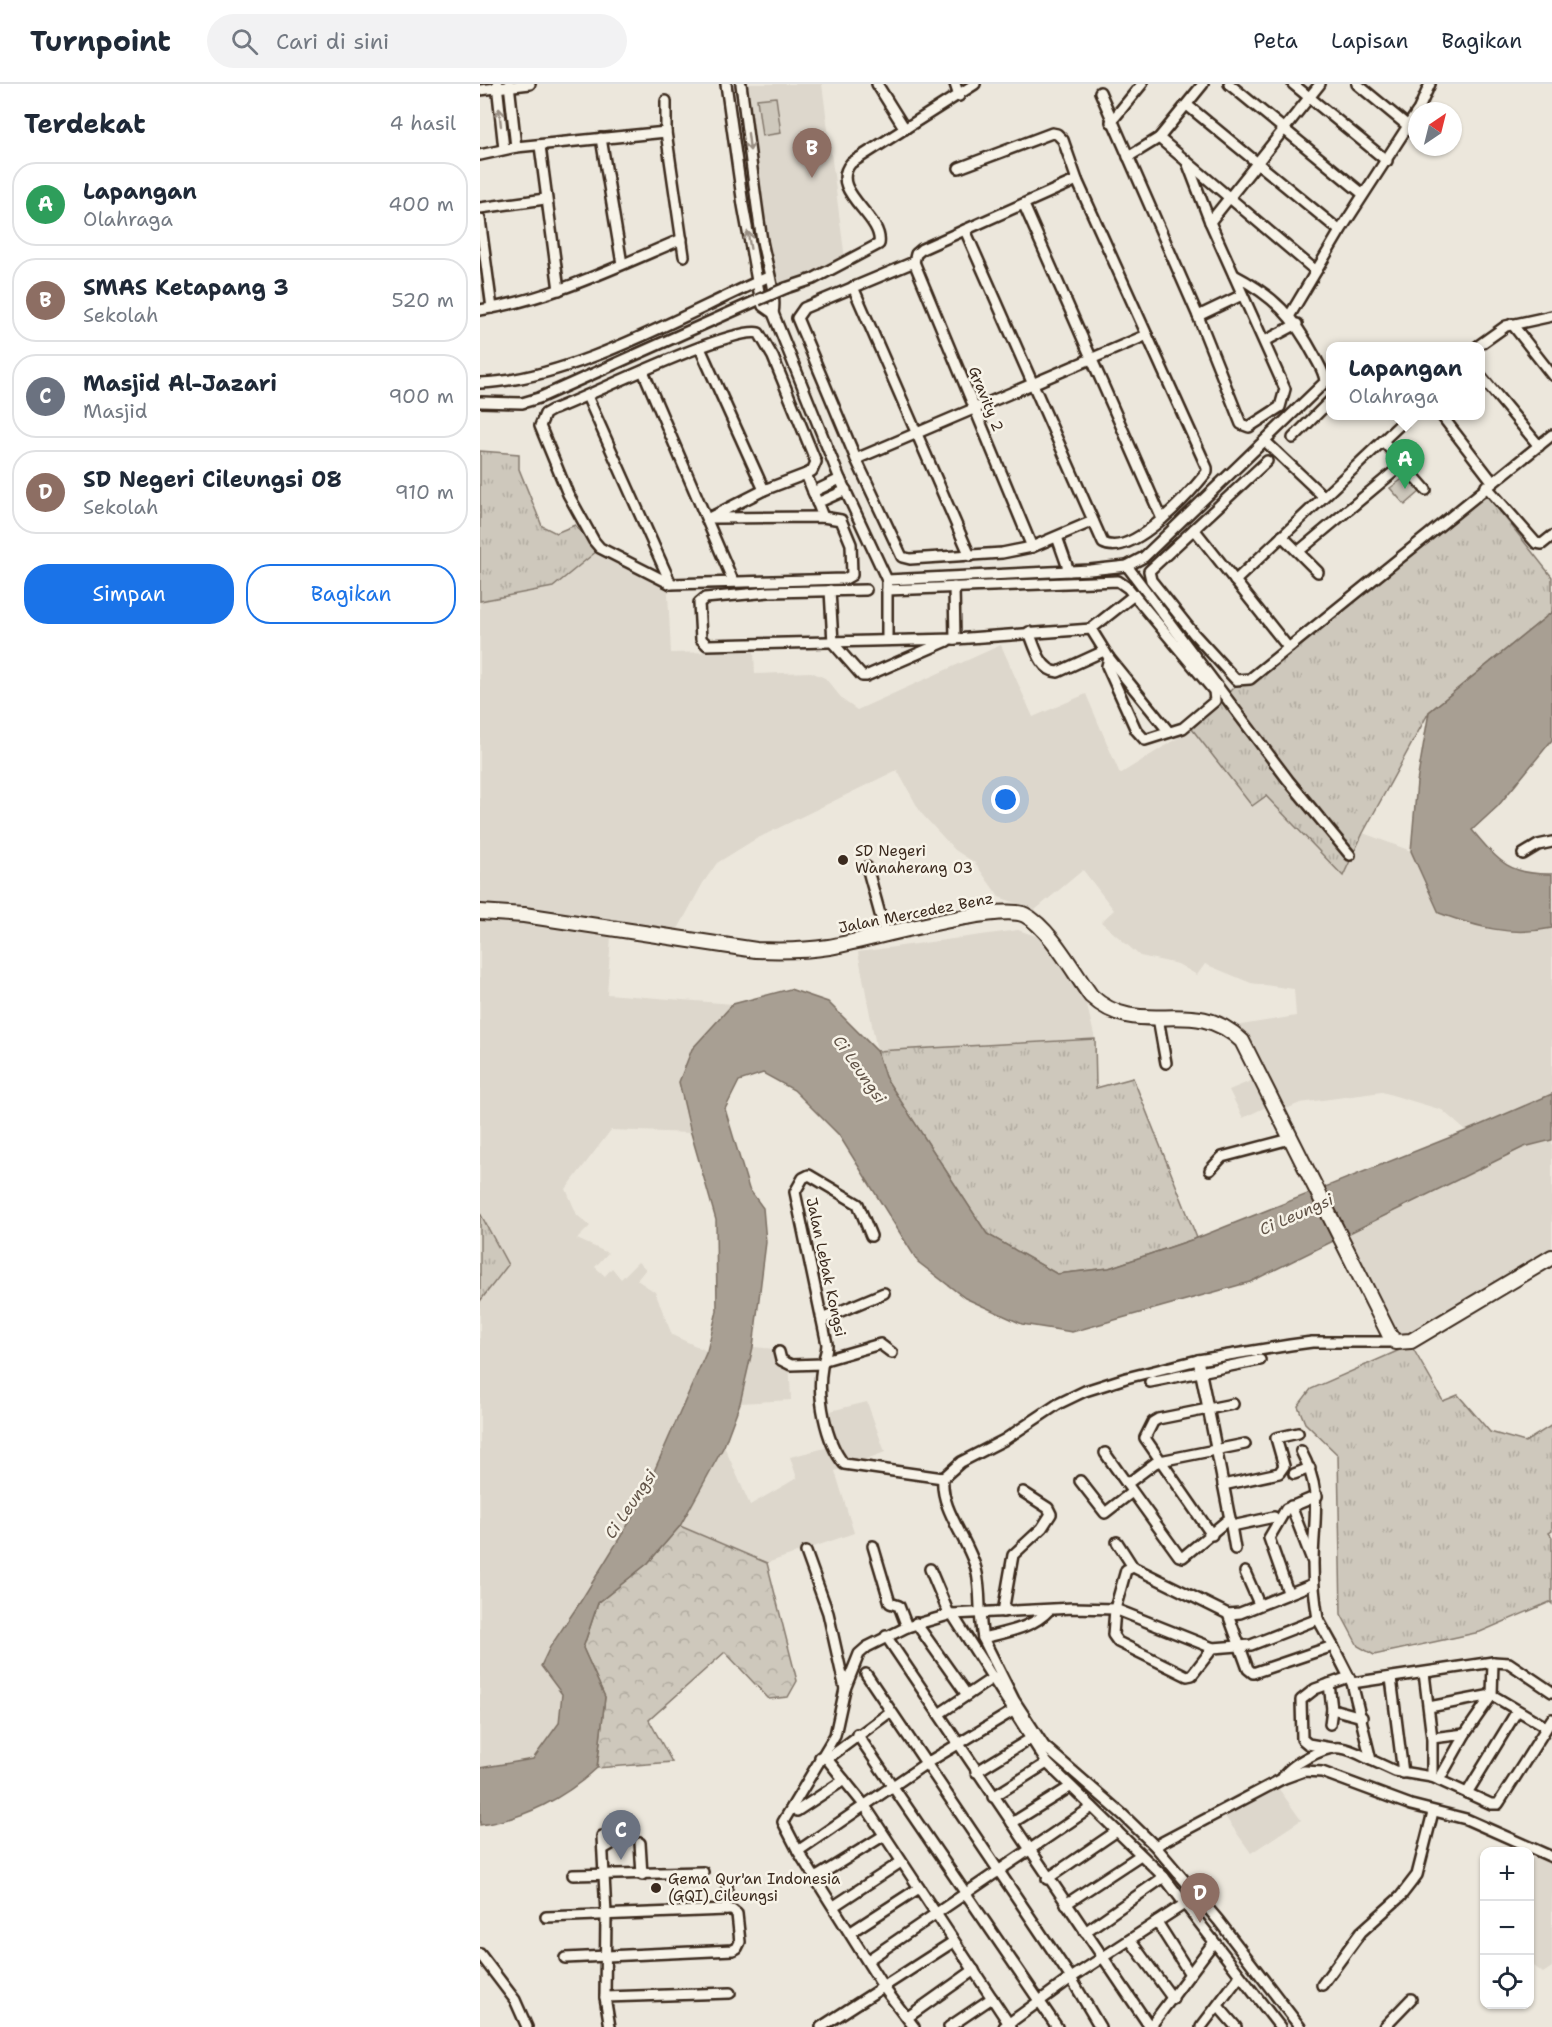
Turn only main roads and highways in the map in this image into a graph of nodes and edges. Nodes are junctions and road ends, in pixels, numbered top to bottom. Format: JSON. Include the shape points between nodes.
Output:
{"nodes":[{"id":1,"x":480,"y":912,"type":"edge"},
{"id":2,"x":1552,"y":1257,"type":"edge"}],
"edges":[{"from":1,"to":2,"type":"main road","name":"Jalan Mercedez Benz","via":[[524,915],[756,950],[808,950],[967,917],[1022,914],[1041,927],[1101,1005],[1128,1016],[1210,1019],[1231,1030],[1251,1055],[1303,1166],[1396,1342],[1411,1341]]}]}
